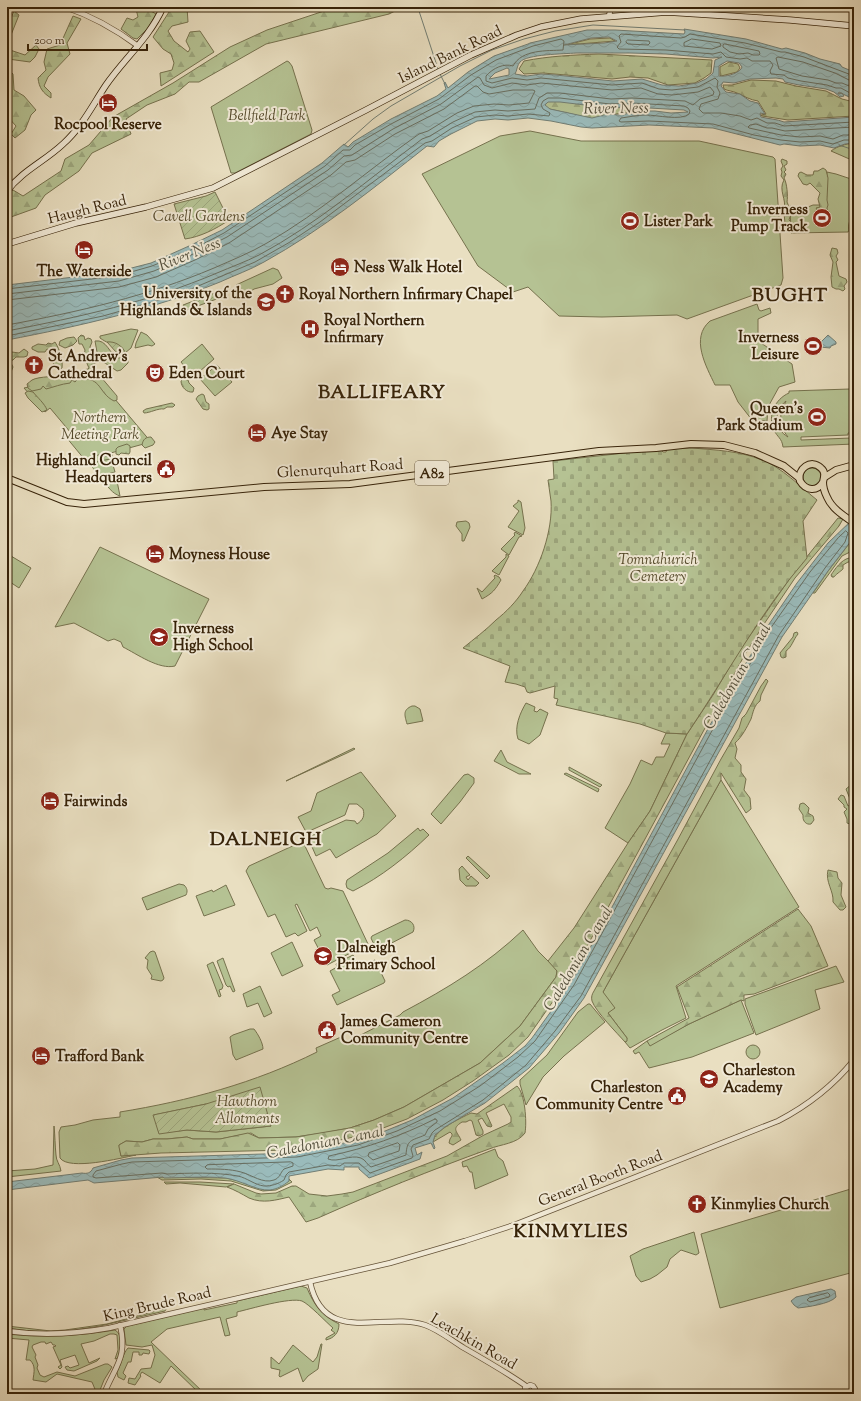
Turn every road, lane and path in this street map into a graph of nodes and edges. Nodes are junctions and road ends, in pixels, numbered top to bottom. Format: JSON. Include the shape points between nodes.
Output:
{"nodes":[{"id":1,"x":65,"y":7,"type":"edge"},
{"id":2,"x":164,"y":7,"type":"edge"},
{"id":3,"x":611,"y":7,"type":"edge"},
{"id":4,"x":609,"y":16,"type":"junction"},
{"id":5,"x":854,"y":26,"type":"edge"},
{"id":6,"x":138,"y":46,"type":"junction"},
{"id":7,"x":7,"y":191,"type":"edge"},
{"id":8,"x":174,"y":199,"type":"joint"},
{"id":9,"x":7,"y":244,"type":"edge"},
{"id":10,"x":854,"y":465,"type":"edge"},
{"id":11,"x":784,"y":466,"type":"junction"},
{"id":12,"x":804,"y":467,"type":"junction"},
{"id":13,"x":821,"y":468,"type":"junction"},
{"id":14,"x":836,"y":470,"type":"junction"},
{"id":15,"x":7,"y":478,"type":"edge"},
{"id":16,"x":799,"y":478,"type":"junction"},
{"id":17,"x":824,"y":480,"type":"junction"},
{"id":18,"x":814,"y":489,"type":"junction"},
{"id":19,"x":827,"y":498,"type":"junction"},
{"id":20,"x":852,"y":522,"type":"edge"},
{"id":21,"x":854,"y":1060,"type":"edge"},
{"id":22,"x":310,"y":1282,"type":"junction"},
{"id":23,"x":120,"y":1325,"type":"junction"},
{"id":24,"x":7,"y":1331,"type":"edge"},
{"id":25,"x":526,"y":1386,"type":"junction"},
{"id":26,"x":104,"y":1394,"type":"edge"},
{"id":27,"x":526,"y":1394,"type":"edge"},
{"id":28,"x":534,"y":1394,"type":"edge"}],
"edges":[{"from":1,"to":6,"type":"street","via":[[97,20]]},
{"from":2,"to":6,"type":"main road"},
{"from":3,"to":4,"type":"street"},
{"from":4,"to":5,"type":"main road","name":"Island Bank Road","via":[[667,12],[801,20]]},
{"from":4,"to":8,"type":"main road","name":"Island Bank Road","via":[[541,27],[517,35],[471,55],[213,188]]},
{"from":6,"to":7,"type":"main road","via":[[106,85],[78,129],[63,144],[15,181]]},
{"from":8,"to":9,"type":"main road","name":"Haugh Road","via":[[76,223]]},
{"from":10,"to":14,"type":"main road"},
{"from":11,"to":12,"type":"main road","name":"Glenurquhart Road","number":"A82"},
{"from":11,"to":15,"type":"main road","name":"Glenurquhart Road","number":"A82","via":[[738,448],[691,444],[599,451],[350,484],[264,487],[85,504],[67,502]]},
{"from":11,"to":16,"type":"main road","name":"Glenurquhart Road","number":"A82"},
{"from":12,"to":13,"type":"main road","via":[[813,464]]},
{"from":12,"to":16,"type":"main road"},
{"from":13,"to":14,"type":"main road"},
{"from":13,"to":17,"type":"main road"},
{"from":14,"to":17,"type":"main road"},
{"from":16,"to":18,"type":"main road","via":[[803,486]]},
{"from":17,"to":18,"type":"main road","via":[[820,487]]},
{"from":17,"to":19,"type":"main road"},
{"from":18,"to":19,"type":"main road"},
{"from":19,"to":20,"type":"main road"},
{"from":21,"to":22,"type":"street","name":"General Booth Road","via":[[811,1101],[762,1128],[521,1222],[390,1263]]},
{"from":22,"to":23,"type":"street","name":"King Brude Road"},
{"from":22,"to":25,"type":"street","name":"Leachkin Road","via":[[317,1301],[336,1319],[351,1323],[408,1322],[426,1326]]},
{"from":23,"to":24,"type":"street","name":"King Brude Road","via":[[68,1334]]},
{"from":23,"to":26,"type":"street","via":[[122,1355]]},
{"from":25,"to":27,"type":"street","name":"Leachkin Road"},
{"from":25,"to":28,"type":"street","name":"Leachkin Road","via":[[533,1386]]}]}
